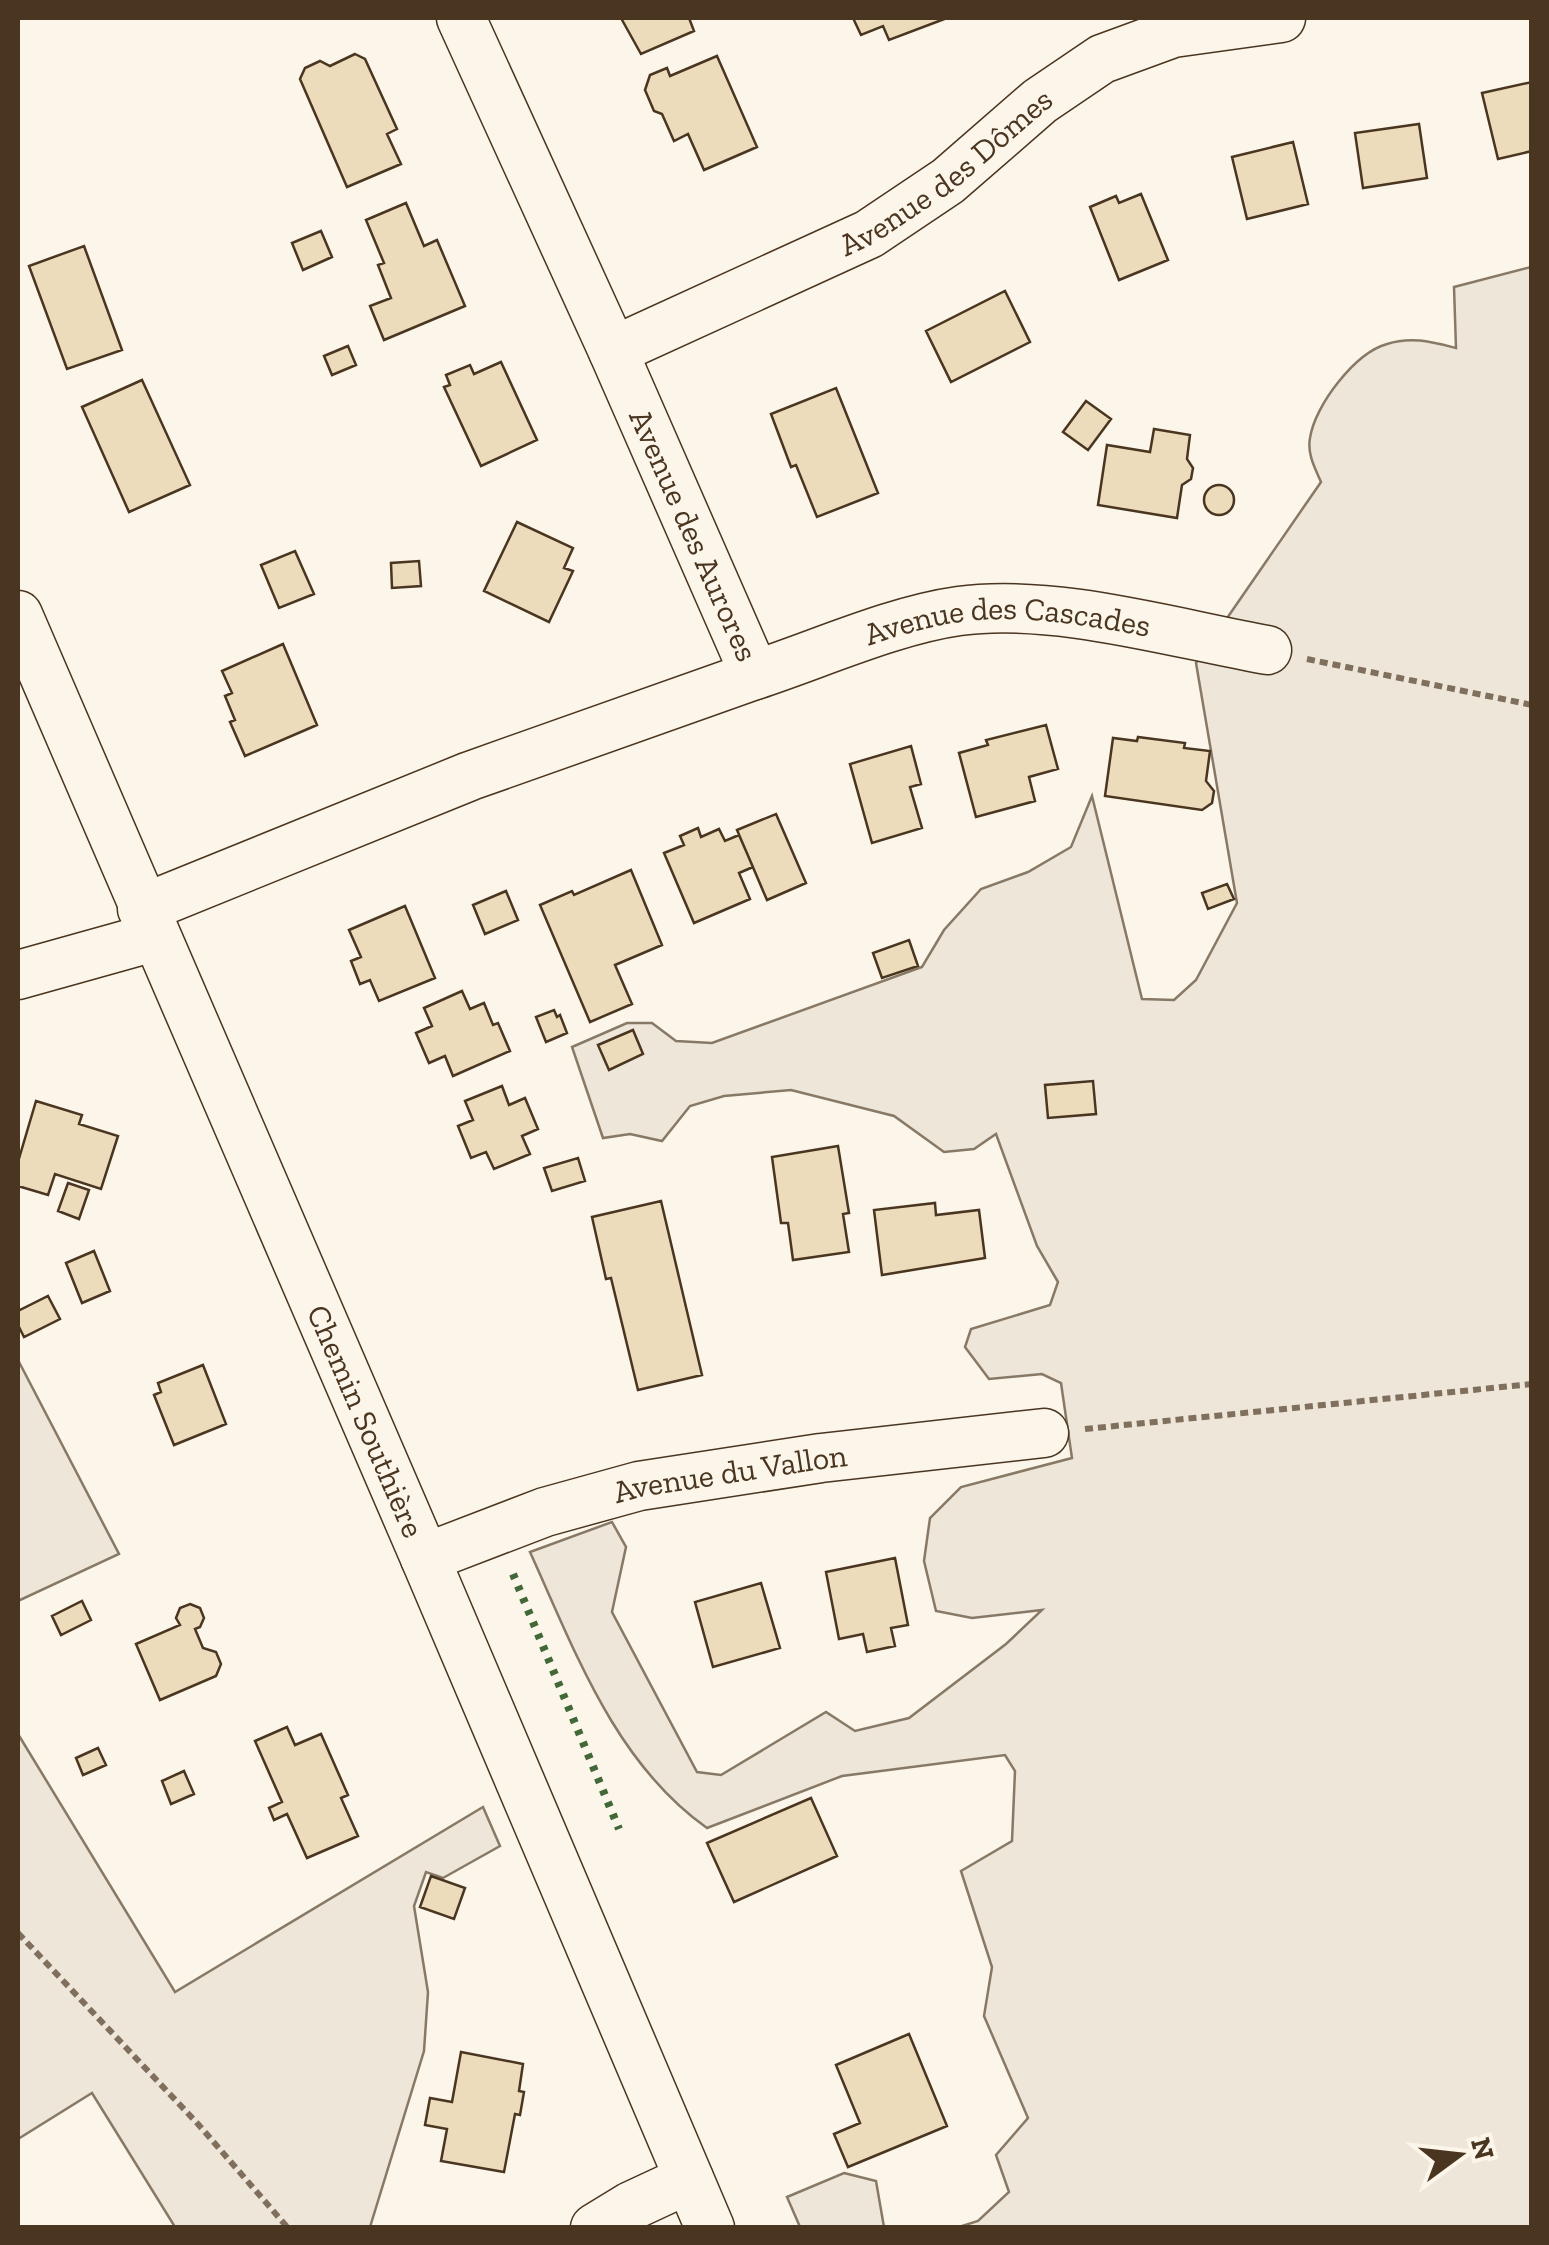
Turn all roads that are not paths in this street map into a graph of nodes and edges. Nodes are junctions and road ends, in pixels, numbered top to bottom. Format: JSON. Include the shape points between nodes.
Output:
{"nodes":[{"id":1,"x":461,"y":18,"type":"edge"},
{"id":2,"x":1281,"y":18,"type":"edge"},
{"id":3,"x":614,"y":351,"type":"junction"},
{"id":4,"x":18,"y":615,"type":"edge"},
{"id":5,"x":1267,"y":650,"type":"road end"},
{"id":6,"x":756,"y":675,"type":"junction"},
{"id":7,"x":148,"y":923,"type":"junction"},
{"id":8,"x":18,"y":975,"type":"edge"},
{"id":9,"x":1044,"y":1432,"type":"road end"},
{"id":10,"x":426,"y":1558,"type":"junction"},
{"id":11,"x":689,"y":2179,"type":"junction"},
{"id":12,"x":596,"y":2228,"type":"edge"},
{"id":13,"x":710,"y":2228,"type":"edge"}],
"edges":[{"from":1,"to":3,"type":"street","name":"Avenue des Aurores"},
{"from":2,"to":3,"type":"street","name":"Avenue des Dômes","via":[[1173,34],[1102,59],[870,234]]},
{"from":3,"to":6,"type":"street","name":"Avenue des Aurores"},
{"from":4,"to":7,"type":"street","name":"Chemin Southière"},
{"from":5,"to":6,"type":"street","name":"Avenue des Cascades","via":[[1067,613],[993,608],[921,619]]},
{"from":6,"to":7,"type":"street","name":"Avenue des Aurores","via":[[503,764]]},
{"from":7,"to":8,"type":"street","name":"Avenue des Aurores"},
{"from":7,"to":10,"type":"street","name":"Chemin Southière"},
{"from":9,"to":10,"type":"street","name":"Avenue du Vallon","via":[[639,1486],[545,1512]]},
{"from":10,"to":11,"type":"street","name":"Chemin Southière"},
{"from":11,"to":12,"type":"street"},
{"from":11,"to":13,"type":"street","name":"Chemin Southière"}]}
